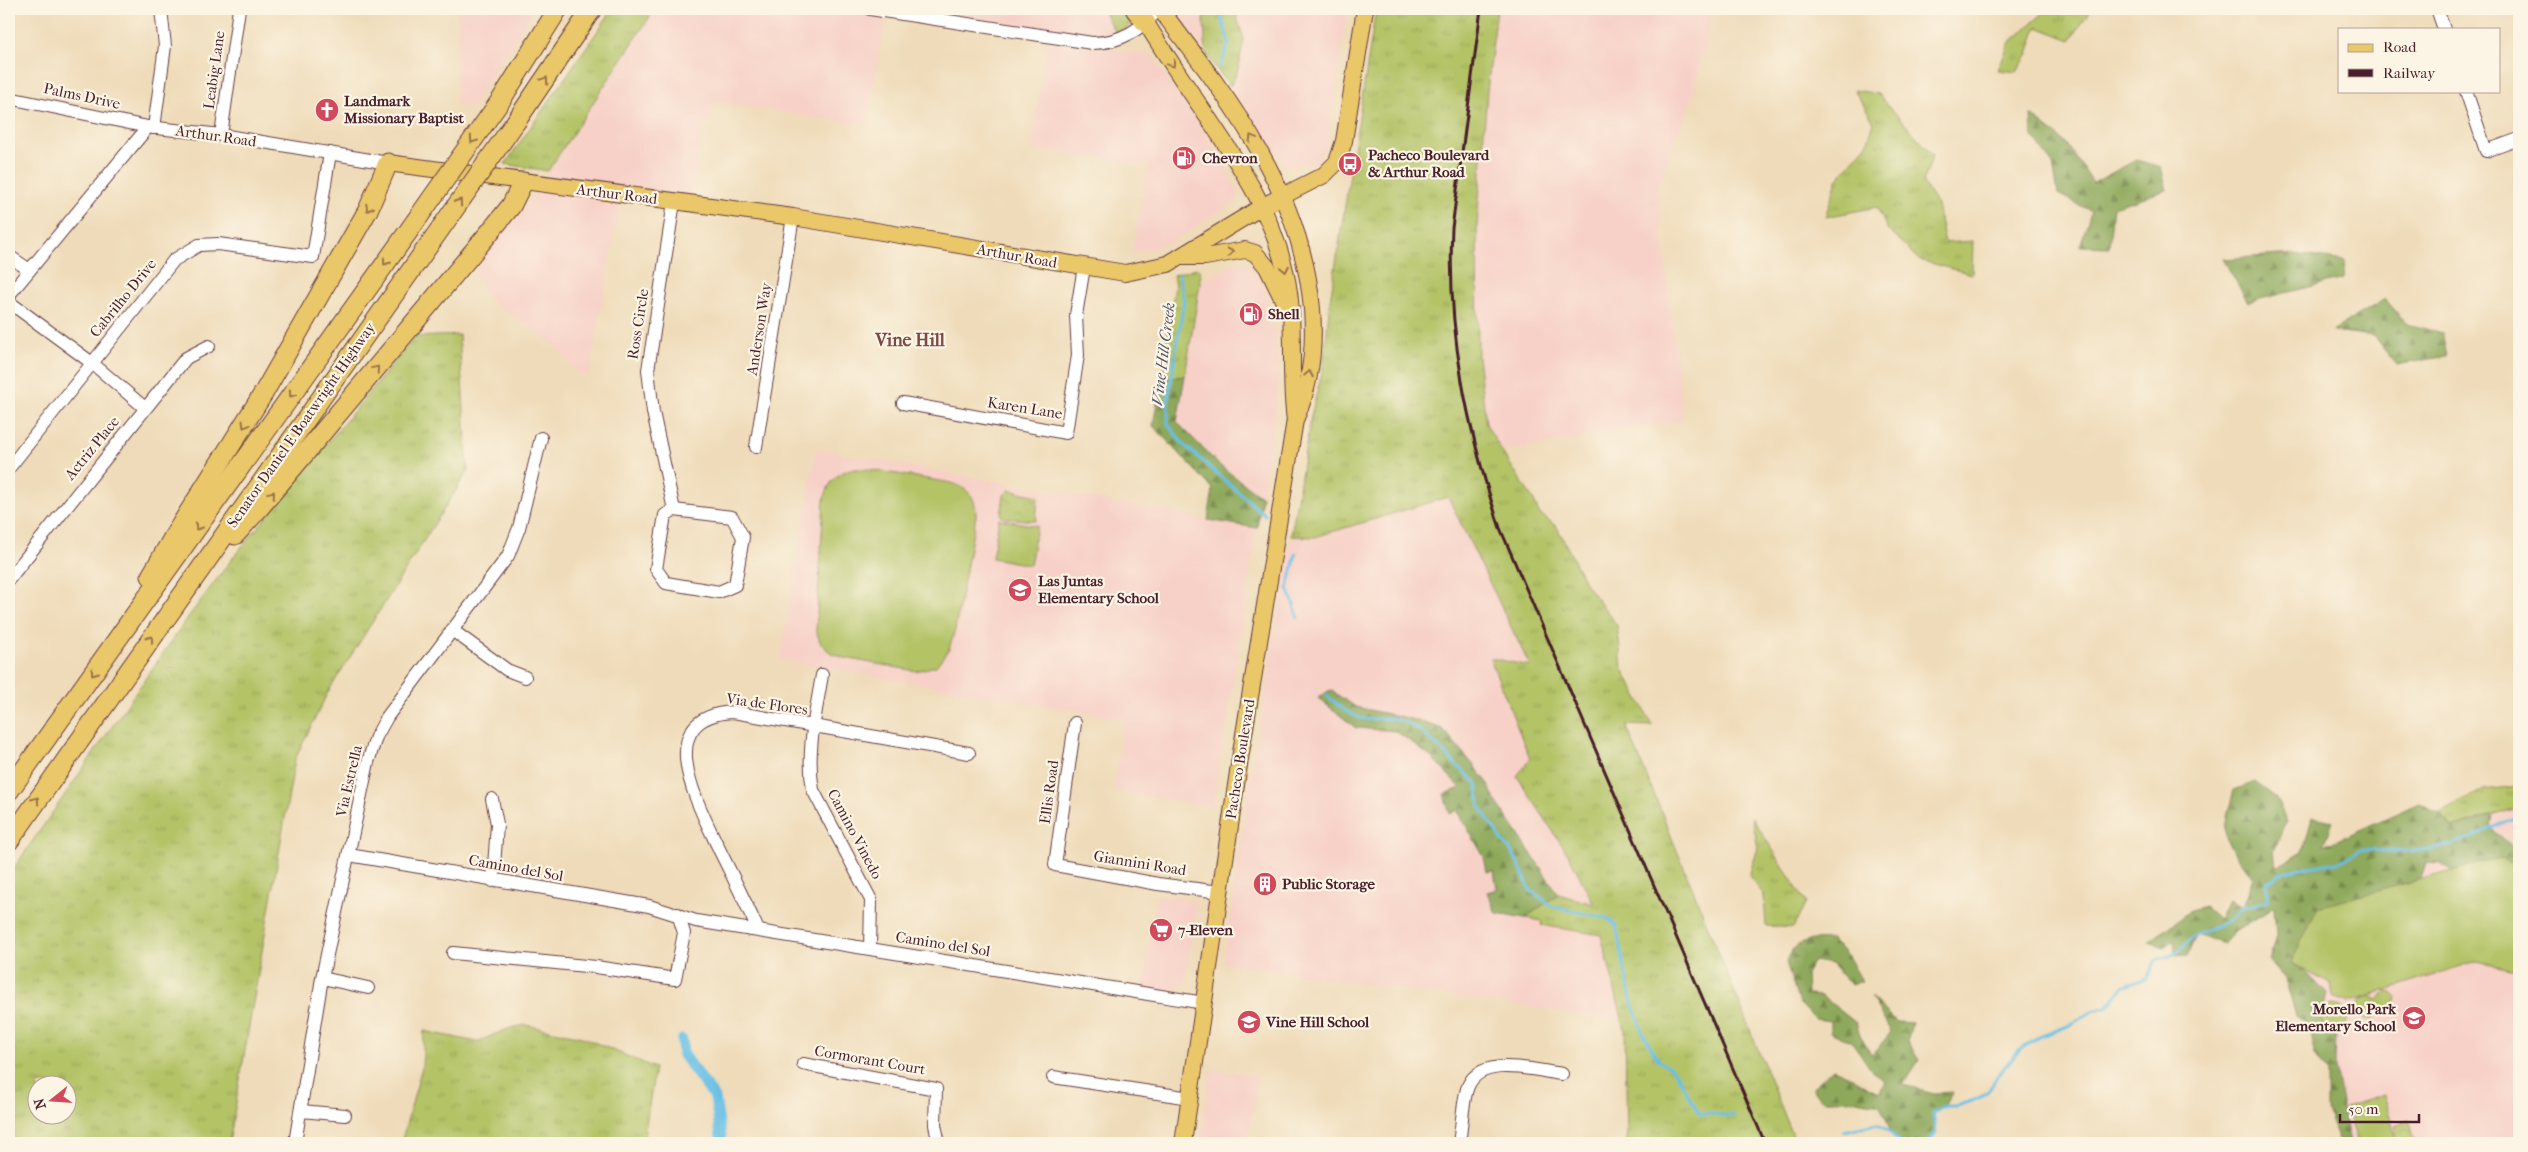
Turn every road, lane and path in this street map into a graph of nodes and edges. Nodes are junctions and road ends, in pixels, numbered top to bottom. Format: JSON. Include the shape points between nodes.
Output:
{"nodes":[{"id":1,"x":161,"y":9,"type":"edge"},
{"id":2,"x":239,"y":9,"type":"edge"},
{"id":3,"x":558,"y":9,"type":"edge"},
{"id":4,"x":592,"y":9,"type":"edge"},
{"id":5,"x":870,"y":9,"type":"edge"},
{"id":6,"x":1160,"y":9,"type":"edge"},
{"id":7,"x":1365,"y":9,"type":"edge"},
{"id":8,"x":2438,"y":9,"type":"edge"},
{"id":9,"x":1140,"y":16,"type":"edge"},
{"id":10,"x":2444,"y":28,"type":"edge"},
{"id":11,"x":2466,"y":92,"type":"edge"},
{"id":12,"x":9,"y":98,"type":"edge"},
{"id":13,"x":151,"y":127,"type":"junction"},
{"id":14,"x":221,"y":135,"type":"junction"},
{"id":15,"x":2519,"y":141,"type":"edge"},
{"id":16,"x":330,"y":153,"type":"junction"},
{"id":17,"x":388,"y":163,"type":"junction"},
{"id":18,"x":523,"y":182,"type":"junction"},
{"id":19,"x":1284,"y":196,"type":"junction"},
{"id":20,"x":674,"y":202,"type":"junction"},
{"id":21,"x":1263,"y":206,"type":"junction"},
{"id":22,"x":793,"y":217,"type":"junction"},
{"id":23,"x":9,"y":256,"type":"edge"},
{"id":24,"x":1182,"y":257,"type":"junction"},
{"id":25,"x":1084,"y":267,"type":"junction"},
{"id":26,"x":28,"y":269,"type":"junction"},
{"id":27,"x":9,"y":295,"type":"edge"},
{"id":28,"x":9,"y":302,"type":"edge"},
{"id":29,"x":1291,"y":313,"type":"junction"},
{"id":30,"x":209,"y":346,"type":"dead end"},
{"id":31,"x":92,"y":363,"type":"junction"},
{"id":32,"x":903,"y":403,"type":"dead end"},
{"id":33,"x":145,"y":408,"type":"junction"},
{"id":34,"x":1295,"y":420,"type":"junction"},
{"id":35,"x":541,"y":438,"type":"dead end"},
{"id":36,"x":756,"y":447,"type":"dead end"},
{"id":37,"x":9,"y":468,"type":"edge"},
{"id":38,"x":674,"y":510,"type":"junction"},
{"id":39,"x":201,"y":566,"type":"junction"},
{"id":40,"x":9,"y":579,"type":"edge"},
{"id":41,"x":452,"y":630,"type":"junction"},
{"id":42,"x":109,"y":653,"type":"junction"},
{"id":43,"x":822,"y":675,"type":"dead end"},
{"id":44,"x":526,"y":677,"type":"dead end"},
{"id":45,"x":1075,"y":723,"type":"dead end"},
{"id":46,"x":814,"y":727,"type":"junction"},
{"id":47,"x":969,"y":753,"type":"dead end"},
{"id":48,"x":9,"y":791,"type":"edge"},
{"id":49,"x":492,"y":799,"type":"dead end"},
{"id":50,"x":9,"y":840,"type":"edge"},
{"id":51,"x":349,"y":856,"type":"junction"},
{"id":52,"x":1055,"y":865,"type":"joint"},
{"id":53,"x":493,"y":881,"type":"junction"},
{"id":54,"x":1220,"y":892,"type":"junction"},
{"id":55,"x":678,"y":914,"type":"junction"},
{"id":56,"x":758,"y":930,"type":"junction"},
{"id":57,"x":870,"y":948,"type":"junction"},
{"id":58,"x":453,"y":953,"type":"dead end"},
{"id":59,"x":322,"y":978,"type":"junction"},
{"id":60,"x":368,"y":988,"type":"dead end"},
{"id":61,"x":1204,"y":1002,"type":"junction"},
{"id":62,"x":803,"y":1064,"type":"dead end"},
{"id":63,"x":1562,"y":1074,"type":"dead end"},
{"id":64,"x":1053,"y":1077,"type":"dead end"},
{"id":65,"x":1190,"y":1098,"type":"junction"},
{"id":66,"x":301,"y":1111,"type":"junction"},
{"id":67,"x":345,"y":1114,"type":"dead end"},
{"id":68,"x":295,"y":1143,"type":"edge"},
{"id":69,"x":939,"y":1143,"type":"edge"},
{"id":70,"x":1183,"y":1143,"type":"edge"},
{"id":71,"x":1459,"y":1143,"type":"edge"}],
"edges":[{"from":1,"to":13,"type":"street","via":[[165,46]]},
{"from":2,"to":14,"type":"street","name":"Leabig Lane"},
{"from":3,"to":42,"type":"highway","name":"Senator Daniel E Boatwright Highway","one_way":true,"bridge":true,"via":[[501,100]]},
{"from":39,"to":4,"type":"highway","name":"Senator Daniel E Boatwright Highway","one_way":true,"bridge":true},
{"from":5,"to":9,"type":"street","via":[[1092,43],[1120,39]]},
{"from":6,"to":9,"type":"street"},
{"from":19,"to":6,"type":"main road","name":"Pacheco Boulevard","one_way":true,"via":[[1225,94]]},
{"from":7,"to":19,"type":"main road","via":[[1344,142],[1336,162],[1324,175]]},
{"from":8,"to":10,"type":"street"},
{"from":9,"to":21,"type":"main road","name":"Pacheco Boulevard","one_way":true},
{"from":11,"to":15,"type":"street","via":[[2486,150]]},
{"from":12,"to":13,"type":"street","name":"Palms Drive"},
{"from":13,"to":14,"type":"street","name":"Arthur Road"},
{"from":13,"to":26,"type":"street"},
{"from":14,"to":16,"type":"street","name":"Arthur Road"},
{"from":16,"to":17,"type":"street","name":"Arthur Road"},
{"from":16,"to":31,"type":"street","name":"Cabrilho Drive","via":[[313,256],[218,244],[199,245],[174,260]]},
{"from":17,"to":18,"type":"main road","name":"Arthur Road"},
{"from":17,"to":42,"type":"highway","one_way":true,"via":[[356,232],[243,428],[172,538]]},
{"from":18,"to":20,"type":"main road","name":"Arthur Road"},
{"from":39,"to":18,"type":"highway","one_way":true,"via":[[260,508],[511,206]]},
{"from":19,"to":21,"type":"main road","name":"Arthur Road"},
{"from":34,"to":19,"type":"main road","name":"Pacheco Boulevard","one_way":true,"via":[[1304,400],[1311,366],[1313,327],[1310,284]]},
{"from":20,"to":22,"type":"main road","name":"Arthur Road"},
{"from":20,"to":38,"type":"street","name":"Ross Circle","via":[[648,370],[653,412]]},
{"from":21,"to":24,"type":"main road","name":"Arthur Road"},
{"from":21,"to":29,"type":"main road","name":"Pacheco Boulevard","one_way":true,"via":[[1283,260]]},
{"from":22,"to":25,"type":"main road","name":"Arthur Road"},
{"from":22,"to":36,"type":"street","name":"Anderson Way"},
{"from":23,"to":26,"type":"street"},
{"from":24,"to":25,"type":"main road","name":"Arthur Road","via":[[1160,267],[1136,272]]},
{"from":24,"to":29,"type":"main road","one_way":true,"via":[[1205,257],[1245,250],[1256,253]]},
{"from":25,"to":32,"type":"street","name":"Karen Lane","via":[[1076,315],[1078,354],[1066,433]]},
{"from":26,"to":27,"type":"street"},
{"from":28,"to":31,"type":"street"},
{"from":29,"to":34,"type":"main road","name":"Pacheco Boulevard","via":[[1291,396]]},
{"from":30,"to":33,"type":"street","name":"Actriz Place","via":[[186,358]]},
{"from":31,"to":33,"type":"street"},
{"from":31,"to":37,"type":"street","name":"Cabrilho Drive"},
{"from":33,"to":40,"type":"street","name":"Actriz Place"},
{"from":34,"to":54,"type":"main road","name":"Pacheco Boulevard"},
{"from":35,"to":41,"type":"street","name":"Via Estrella","via":[[519,528],[508,556]]},
{"from":38,"to":38,"type":"street","via":[[665,515],[656,569],[666,583],[719,592],[735,586],[743,537],[732,518]]},
{"from":50,"to":39,"type":"highway","name":"Senator Daniel E Boatwright Highway","one_way":true},
{"from":41,"to":44,"type":"street","via":[[507,670]]},
{"from":41,"to":51,"type":"street","name":"Via Estrella","via":[[387,717],[376,737]]},
{"from":42,"to":48,"type":"highway","name":"Senator Daniel E Boatwright Highway","one_way":true},
{"from":43,"to":46,"type":"street","name":"Camino Vinedo"},
{"from":45,"to":52,"type":"street","name":"Ellis Road"},
{"from":46,"to":47,"type":"street","name":"Via de Flores"},
{"from":46,"to":56,"type":"street","name":"Via de Flores","via":[[733,712],[718,713],[705,717],[693,728],[686,743],[686,765],[692,793]]},
{"from":46,"to":57,"type":"street","name":"Camino Vinedo","via":[[810,774],[813,790],[871,900]]},
{"from":49,"to":53,"type":"street","via":[[497,824]]},
{"from":51,"to":53,"type":"street","name":"Camino del Sol"},
{"from":51,"to":59,"type":"street","name":"Via Estrella"},
{"from":52,"to":54,"type":"street","name":"Giannini Road"},
{"from":53,"to":55,"type":"street","name":"Camino del Sol","via":[[649,906]]},
{"from":54,"to":61,"type":"main road","name":"Pacheco Boulevard"},
{"from":55,"to":56,"type":"street","name":"Camino del Sol","via":[[696,921]]},
{"from":55,"to":58,"type":"street","via":[[684,933],[674,979],[596,967]]},
{"from":56,"to":57,"type":"street","name":"Camino del Sol"},
{"from":57,"to":61,"type":"street","name":"Camino del Sol"},
{"from":59,"to":60,"type":"street"},
{"from":59,"to":66,"type":"street","name":"Via Estrella"},
{"from":61,"to":65,"type":"main road","name":"Pacheco Boulevard"},
{"from":62,"to":69,"type":"street","name":"Cormorant Court","via":[[936,1089],[935,1125]]},
{"from":63,"to":71,"type":"street","via":[[1498,1065],[1479,1072],[1467,1087]]},
{"from":64,"to":65,"type":"street"},
{"from":65,"to":70,"type":"main road","name":"Pacheco Boulevard"},
{"from":66,"to":67,"type":"street"},
{"from":66,"to":68,"type":"street","name":"Via Estrella"}]}
